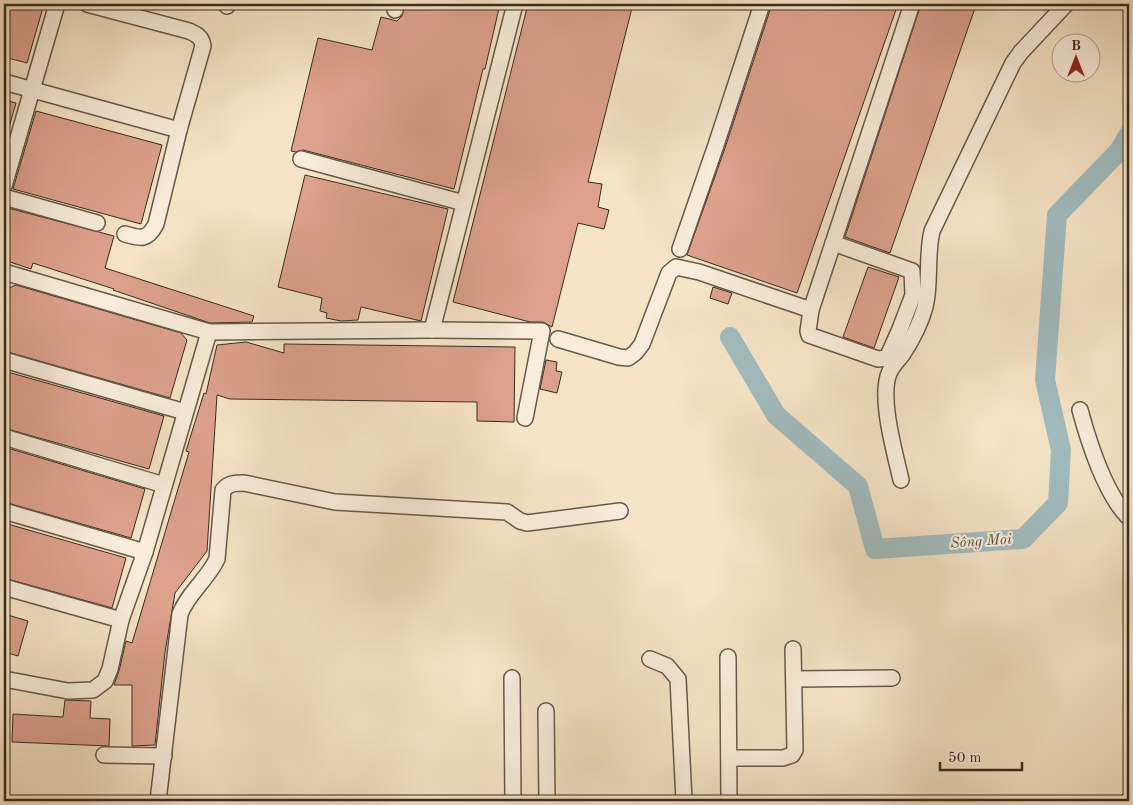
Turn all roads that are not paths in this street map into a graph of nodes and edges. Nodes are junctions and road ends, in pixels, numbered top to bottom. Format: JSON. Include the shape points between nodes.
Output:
{"nodes":[{"id":1,"x":57,"y":4,"type":"edge"},
{"id":2,"x":87,"y":4,"type":"edge"},
{"id":3,"x":515,"y":4,"type":"edge"},
{"id":4,"x":762,"y":4,"type":"edge"},
{"id":5,"x":912,"y":4,"type":"edge"},
{"id":6,"x":1066,"y":4,"type":"edge"},
{"id":7,"x":4,"y":82,"type":"edge"},
{"id":8,"x":31,"y":90,"type":"junction"},
{"id":9,"x":179,"y":130,"type":"junction"},
{"id":10,"x":301,"y":159,"type":"dead end"},
{"id":11,"x":4,"y":186,"type":"edge"},
{"id":12,"x":4,"y":197,"type":"edge"},
{"id":13,"x":464,"y":203,"type":"junction"},
{"id":14,"x":97,"y":223,"type":"dead end"},
{"id":15,"x":125,"y":234,"type":"dead end"},
{"id":16,"x":833,"y":243,"type":"junction"},
{"id":17,"x":680,"y":249,"type":"dead end"},
{"id":18,"x":4,"y":272,"type":"edge"},
{"id":19,"x":811,"y":310,"type":"junction"},
{"id":20,"x":432,"y":330,"type":"junction"},
{"id":21,"x":209,"y":332,"type":"junction"},
{"id":22,"x":558,"y":339,"type":"dead end"},
{"id":23,"x":4,"y":360,"type":"edge"},
{"id":24,"x":1080,"y":410,"type":"dead end"},
{"id":25,"x":185,"y":412,"type":"junction"},
{"id":26,"x":525,"y":418,"type":"dead end"},
{"id":27,"x":4,"y":437,"type":"edge"},
{"id":28,"x":900,"y":480,"type":"dead end"},
{"id":29,"x":164,"y":485,"type":"junction"},
{"id":30,"x":620,"y":510,"type":"dead end"},
{"id":31,"x":4,"y":511,"type":"edge"},
{"id":32,"x":1129,"y":518,"type":"edge"},
{"id":33,"x":144,"y":552,"type":"junction"},
{"id":34,"x":4,"y":587,"type":"edge"},
{"id":35,"x":121,"y":620,"type":"junction"},
{"id":36,"x":793,"y":649,"type":"dead end"},
{"id":37,"x":728,"y":657,"type":"dead end"},
{"id":38,"x":650,"y":659,"type":"dead end"},
{"id":39,"x":512,"y":678,"type":"dead end"},
{"id":40,"x":892,"y":678,"type":"dead end"},
{"id":41,"x":4,"y":679,"type":"edge"},
{"id":42,"x":794,"y":679,"type":"junction"},
{"id":43,"x":546,"y":711,"type":"dead end"},
{"id":44,"x":104,"y":755,"type":"dead end"},
{"id":45,"x":164,"y":756,"type":"junction"},
{"id":46,"x":729,"y":758,"type":"junction"},
{"id":47,"x":158,"y":801,"type":"edge"},
{"id":48,"x":513,"y":801,"type":"edge"},
{"id":49,"x":547,"y":801,"type":"edge"},
{"id":50,"x":684,"y":801,"type":"edge"},
{"id":51,"x":729,"y":801,"type":"edge"}],
"edges":[{"from":1,"to":8,"type":"street"},
{"from":2,"to":9,"type":"street","via":[[189,31],[200,38],[202,46]]},
{"from":3,"to":13,"type":"street"},
{"from":4,"to":17,"type":"street"},
{"from":5,"to":16,"type":"street"},
{"from":6,"to":28,"type":"street","via":[[1013,63],[932,232],[926,304],[908,346],[890,371],[887,382],[886,409]]},
{"from":7,"to":8,"type":"street"},
{"from":8,"to":9,"type":"street"},
{"from":8,"to":11,"type":"street"},
{"from":9,"to":15,"type":"street","via":[[152,232],[138,238]]},
{"from":10,"to":13,"type":"street"},
{"from":12,"to":14,"type":"street"},
{"from":13,"to":20,"type":"street"},
{"from":16,"to":19,"type":"street"},
{"from":16,"to":19,"type":"street","via":[[912,271],[913,295],[886,358],[809,335]]},
{"from":18,"to":21,"type":"street"},
{"from":19,"to":22,"type":"street","via":[[700,272],[676,268],[669,273],[642,344],[628,358]]},
{"from":20,"to":21,"type":"street"},
{"from":20,"to":26,"type":"street","via":[[542,332]]},
{"from":21,"to":25,"type":"street"},
{"from":23,"to":25,"type":"street"},
{"from":24,"to":32,"type":"street","via":[[1110,492]]},
{"from":25,"to":29,"type":"street"},
{"from":27,"to":29,"type":"street"},
{"from":29,"to":33,"type":"street"},
{"from":30,"to":45,"type":"street","via":[[527,523],[506,512],[335,502],[244,483],[227,485],[217,559],[185,601],[180,614]]},
{"from":31,"to":33,"type":"street"},
{"from":33,"to":35,"type":"street"},
{"from":34,"to":35,"type":"street"},
{"from":35,"to":41,"type":"street","via":[[110,669],[105,681],[93,690],[68,691]]},
{"from":36,"to":42,"type":"street"},
{"from":37,"to":46,"type":"street"},
{"from":38,"to":50,"type":"street","via":[[667,666],[678,679]]},
{"from":39,"to":48,"type":"street"},
{"from":40,"to":42,"type":"street"},
{"from":42,"to":46,"type":"street","via":[[795,750],[792,755],[783,758]]},
{"from":43,"to":49,"type":"street"},
{"from":44,"to":45,"type":"street"},
{"from":45,"to":47,"type":"street"},
{"from":46,"to":51,"type":"street"}]}
